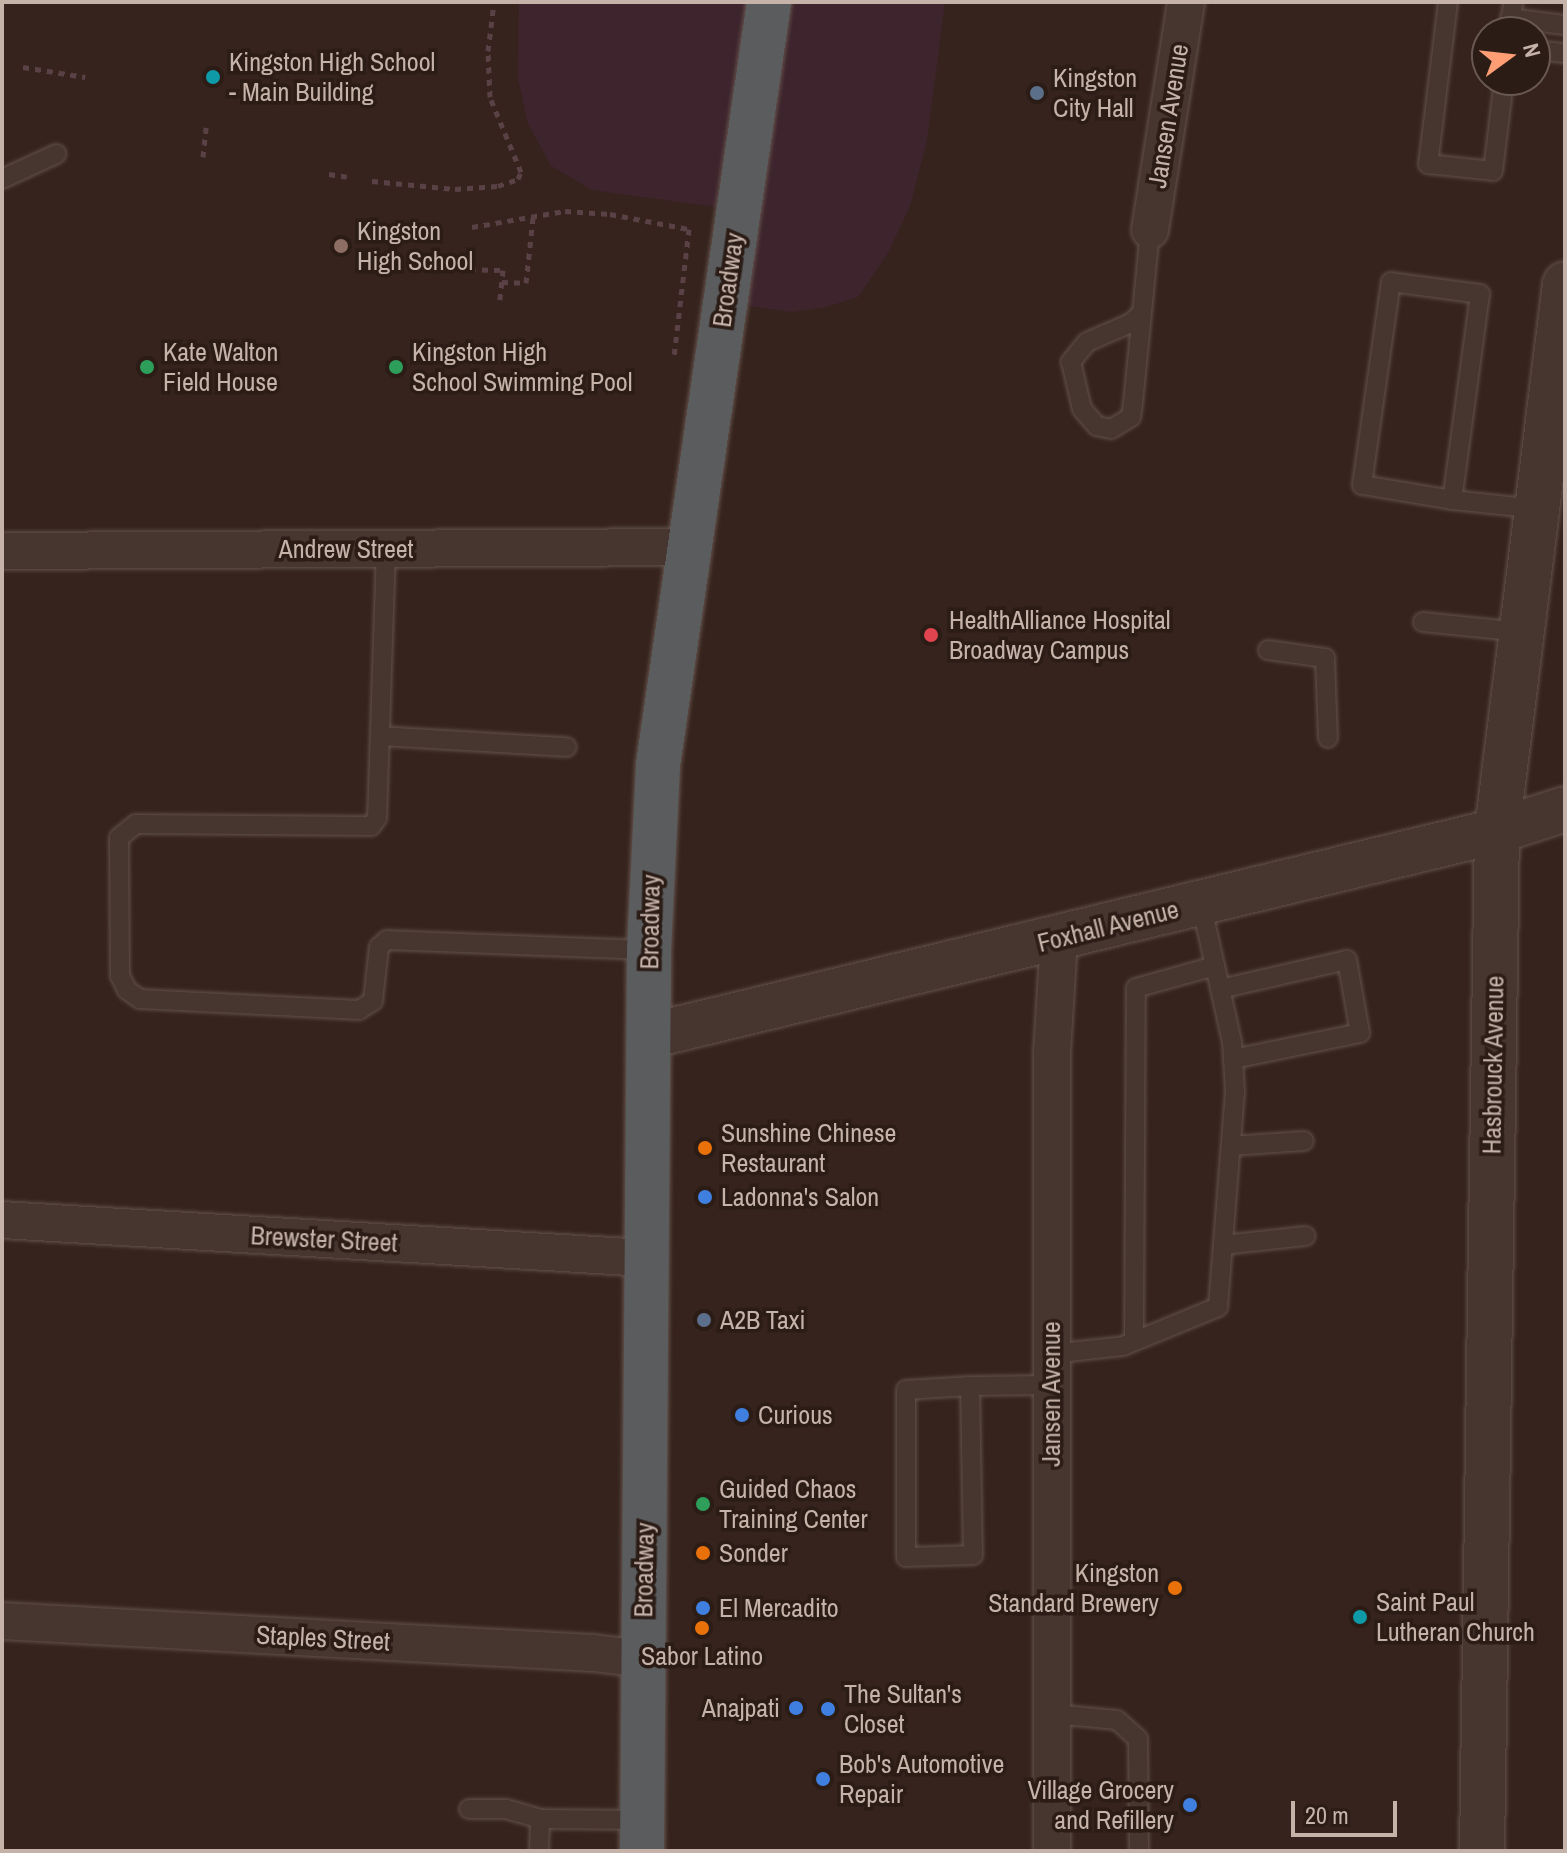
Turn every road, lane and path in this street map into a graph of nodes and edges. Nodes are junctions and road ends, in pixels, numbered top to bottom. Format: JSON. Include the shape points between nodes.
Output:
{"nodes":[{"id":1,"x":494,"y":2,"type":"edge"},
{"id":2,"x":769,"y":2,"type":"edge"},
{"id":3,"x":1186,"y":2,"type":"edge"},
{"id":4,"x":1448,"y":2,"type":"edge"},
{"id":5,"x":23,"y":67,"type":"dead end"},
{"id":6,"x":85,"y":77,"type":"dead end"},
{"id":7,"x":1502,"y":96,"type":"edge"},
{"id":8,"x":206,"y":127,"type":"dead end"},
{"id":9,"x":56,"y":154,"type":"dead end"},
{"id":10,"x":203,"y":157,"type":"dead end"},
{"id":11,"x":329,"y":174,"type":"dead end"},
{"id":12,"x":347,"y":177,"type":"dead end"},
{"id":13,"x":2,"y":179,"type":"edge"},
{"id":14,"x":372,"y":181,"type":"dead end"},
{"id":15,"x":533,"y":217,"type":"junction"},
{"id":16,"x":472,"y":227,"type":"dead end"},
{"id":17,"x":1150,"y":230,"type":"joint"},
{"id":18,"x":446,"y":269,"type":"dead end"},
{"id":19,"x":502,"y":282,"type":"junction"},
{"id":20,"x":1565,"y":284,"type":"edge"},
{"id":21,"x":500,"y":300,"type":"dead end"},
{"id":22,"x":1142,"y":313,"type":"junction"},
{"id":23,"x":673,"y":365,"type":"dead end"},
{"id":24,"x":1452,"y":500,"type":"junction"},
{"id":25,"x":1537,"y":509,"type":"junction"},
{"id":26,"x":690,"y":547,"type":"junction"},
{"id":27,"x":386,"y":549,"type":"junction"},
{"id":28,"x":2,"y":551,"type":"edge"},
{"id":29,"x":1423,"y":622,"type":"dead end"},
{"id":30,"x":1522,"y":632,"type":"junction"},
{"id":31,"x":1268,"y":650,"type":"dead end"},
{"id":32,"x":380,"y":736,"type":"junction"},
{"id":33,"x":1328,"y":738,"type":"dead end"},
{"id":34,"x":567,"y":747,"type":"dead end"},
{"id":35,"x":1565,"y":809,"type":"edge"},
{"id":36,"x":1497,"y":831,"type":"junction"},
{"id":37,"x":1201,"y":903,"type":"junction"},
{"id":38,"x":1059,"y":938,"type":"junction"},
{"id":39,"x":649,"y":950,"type":"junction"},
{"id":40,"x":1215,"y":966,"type":"junction"},
{"id":41,"x":1220,"y":989,"type":"junction"},
{"id":42,"x":649,"y":1036,"type":"junction"},
{"id":43,"x":1233,"y":1059,"type":"junction"},
{"id":44,"x":1304,"y":1141,"type":"dead end"},
{"id":45,"x":1231,"y":1146,"type":"junction"},
{"id":46,"x":2,"y":1220,"type":"edge"},
{"id":47,"x":1306,"y":1236,"type":"dead end"},
{"id":48,"x":1223,"y":1245,"type":"junction"},
{"id":49,"x":647,"y":1258,"type":"junction"},
{"id":50,"x":1134,"y":1341,"type":"junction"},
{"id":51,"x":1051,"y":1370,"type":"junction"},
{"id":52,"x":970,"y":1386,"type":"junction"},
{"id":53,"x":2,"y":1621,"type":"edge"},
{"id":54,"x":643,"y":1659,"type":"junction"},
{"id":55,"x":1053,"y":1714,"type":"junction"},
{"id":56,"x":469,"y":1809,"type":"dead end"},
{"id":57,"x":540,"y":1819,"type":"junction"},
{"id":58,"x":642,"y":1836,"type":"edge"},
{"id":59,"x":539,"y":1851,"type":"edge"},
{"id":60,"x":1052,"y":1851,"type":"edge"},
{"id":61,"x":1139,"y":1851,"type":"edge"},
{"id":62,"x":1482,"y":1851,"type":"edge"}],
"edges":[{"from":1,"to":14,"type":"path","via":[[490,97],[520,176],[498,186],[464,189]]},
{"from":2,"to":26,"type":"highway","name":"Broadway"},
{"from":3,"to":17,"type":"street","name":"Jansen Avenue"},
{"from":4,"to":7,"type":"lane","via":[[1428,164],[1493,171]]},
{"from":5,"to":6,"type":"path"},
{"from":8,"to":10,"type":"path"},
{"from":9,"to":13,"type":"lane"},
{"from":11,"to":12,"type":"path"},
{"from":15,"to":16,"type":"path"},
{"from":15,"to":19,"type":"path","via":[[526,283]]},
{"from":15,"to":23,"type":"path","via":[[565,211],[610,214],[689,229]]},
{"from":17,"to":22,"type":"lane"},
{"from":18,"to":19,"type":"path","via":[[503,270]]},
{"from":19,"to":21,"type":"path"},
{"from":20,"to":25,"type":"street","name":"Hasbrouck Avenue"},
{"from":22,"to":22,"type":"lane","via":[[1131,417],[1111,429],[1097,426],[1082,409],[1071,362],[1087,342]]},
{"from":24,"to":24,"type":"lane","via":[[1480,294],[1391,282],[1362,485]]},
{"from":24,"to":25,"type":"lane"},
{"from":25,"to":30,"type":"street","name":"Hasbrouck Avenue"},
{"from":26,"to":27,"type":"street","name":"Andrew Street"},
{"from":26,"to":39,"type":"highway","name":"Broadway","via":[[658,765]]},
{"from":27,"to":28,"type":"street","name":"Andrew Street"},
{"from":27,"to":32,"type":"lane"},
{"from":29,"to":30,"type":"lane"},
{"from":30,"to":36,"type":"street","name":"Hasbrouck Avenue"},
{"from":31,"to":33,"type":"lane","via":[[1325,658]]},
{"from":32,"to":34,"type":"lane"},
{"from":32,"to":39,"type":"lane","via":[[377,818],[371,826],[136,824],[119,838],[120,976],[127,990],[140,999],[359,1010],[373,1001],[379,947],[387,940]]},
{"from":35,"to":36,"type":"street","name":"Foxhall Avenue"},
{"from":36,"to":37,"type":"street","name":"Foxhall Avenue"},
{"from":36,"to":62,"type":"street","name":"Hasbrouck Avenue"},
{"from":37,"to":38,"type":"street","name":"Foxhall Avenue"},
{"from":37,"to":40,"type":"lane"},
{"from":38,"to":42,"type":"street","name":"Foxhall Avenue"},
{"from":38,"to":51,"type":"street","name":"Jansen Avenue","via":[[1052,1053]]},
{"from":39,"to":42,"type":"highway","name":"Broadway"},
{"from":40,"to":41,"type":"lane"},
{"from":40,"to":50,"type":"lane","via":[[1136,988]]},
{"from":41,"to":43,"type":"lane"},
{"from":41,"to":43,"type":"lane","via":[[1347,960],[1360,1033]]},
{"from":42,"to":49,"type":"highway","name":"Broadway"},
{"from":43,"to":45,"type":"lane"},
{"from":44,"to":45,"type":"lane"},
{"from":45,"to":48,"type":"lane"},
{"from":46,"to":49,"type":"street","name":"Brewster Street"},
{"from":47,"to":48,"type":"lane"},
{"from":48,"to":50,"type":"lane","via":[[1218,1307]]},
{"from":49,"to":54,"type":"highway","name":"Broadway"},
{"from":50,"to":51,"type":"lane"},
{"from":51,"to":52,"type":"lane"},
{"from":51,"to":55,"type":"street","name":"Jansen Avenue"},
{"from":52,"to":52,"type":"lane","via":[[906,1390],[906,1557],[973,1555]]},
{"from":53,"to":54,"type":"street","name":"Staples Street"},
{"from":54,"to":58,"type":"highway","name":"Broadway"},
{"from":55,"to":60,"type":"street","name":"Jansen Avenue"},
{"from":55,"to":61,"type":"lane","via":[[1117,1720],[1138,1739]]},
{"from":56,"to":57,"type":"lane","via":[[506,1809]]},
{"from":57,"to":58,"type":"lane"},
{"from":57,"to":59,"type":"lane"}]}
